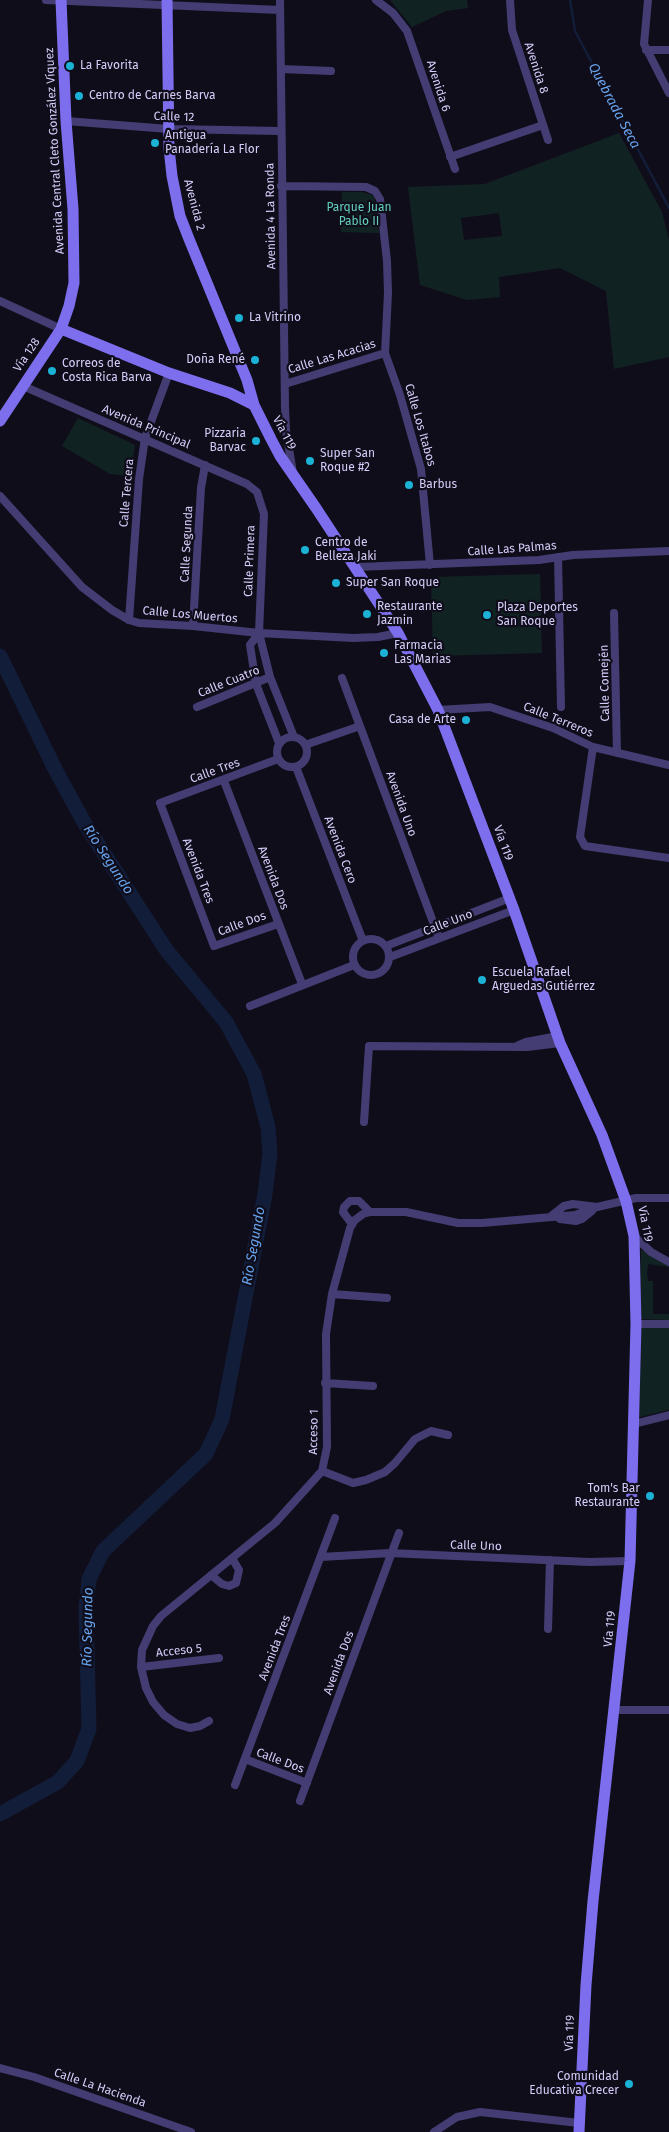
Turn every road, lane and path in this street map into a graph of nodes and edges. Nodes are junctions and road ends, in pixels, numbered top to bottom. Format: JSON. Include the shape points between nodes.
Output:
{"nodes":[{"id":1,"x":46,"y":0,"type":"edge"},
{"id":2,"x":280,"y":0,"type":"edge"},
{"id":3,"x":376,"y":0,"type":"edge"},
{"id":4,"x":510,"y":0,"type":"edge"},
{"id":5,"x":648,"y":0,"type":"edge"},
{"id":6,"x":62,"y":1,"type":"edge"},
{"id":7,"x":167,"y":3,"type":"edge"},
{"id":8,"x":280,"y":10,"type":"junction"},
{"id":9,"x":646,"y":50,"type":"junction"},
{"id":10,"x":669,"y":50,"type":"edge"},
{"id":11,"x":281,"y":69,"type":"junction"},
{"id":12,"x":331,"y":71,"type":"dead end"},
{"id":13,"x":669,"y":94,"type":"edge"},
{"id":14,"x":66,"y":121,"type":"junction"},
{"id":15,"x":543,"y":125,"type":"junction"},
{"id":16,"x":169,"y":129,"type":"junction"},
{"id":17,"x":281,"y":131,"type":"junction"},
{"id":18,"x":548,"y":140,"type":"dead end"},
{"id":19,"x":450,"y":157,"type":"junction"},
{"id":20,"x":455,"y":169,"type":"dead end"},
{"id":21,"x":281,"y":186,"type":"junction"},
{"id":22,"x":0,"y":301,"type":"edge"},
{"id":23,"x":61,"y":330,"type":"junction"},
{"id":24,"x":385,"y":352,"type":"junction"},
{"id":25,"x":169,"y":374,"type":"junction"},
{"id":26,"x":247,"y":380,"type":"junction"},
{"id":27,"x":285,"y":384,"type":"junction"},
{"id":28,"x":23,"y":386,"type":"junction"},
{"id":29,"x":230,"y":393,"type":"junction"},
{"id":30,"x":254,"y":405,"type":"junction"},
{"id":31,"x":0,"y":421,"type":"edge"},
{"id":32,"x":286,"y":431,"type":"junction"},
{"id":33,"x":145,"y":438,"type":"junction"},
{"id":34,"x":271,"y":439,"type":"junction"},
{"id":35,"x":205,"y":465,"type":"junction"},
{"id":36,"x":294,"y":475,"type":"junction"},
{"id":37,"x":257,"y":492,"type":"joint"},
{"id":38,"x":0,"y":496,"type":"edge"},
{"id":39,"x":669,"y":551,"type":"edge"},
{"id":40,"x":558,"y":557,"type":"junction"},
{"id":41,"x":430,"y":565,"type":"junction"},
{"id":42,"x":356,"y":567,"type":"junction"},
{"id":43,"x":614,"y":614,"type":"dead end"},
{"id":44,"x":129,"y":620,"type":"junction"},
{"id":45,"x":193,"y":626,"type":"junction"},
{"id":46,"x":259,"y":633,"type":"junction"},
{"id":47,"x":398,"y":634,"type":"junction"},
{"id":48,"x":270,"y":678,"type":"junction"},
{"id":49,"x":342,"y":678,"type":"dead end"},
{"id":50,"x":256,"y":684,"type":"junction"},
{"id":51,"x":561,"y":707,"type":"dead end"},
{"id":52,"x":198,"y":708,"type":"dead end"},
{"id":53,"x":438,"y":710,"type":"junction"},
{"id":54,"x":360,"y":726,"type":"junction"},
{"id":55,"x":294,"y":737,"type":"junction"},
{"id":56,"x":279,"y":743,"type":"junction"},
{"id":57,"x":306,"y":745,"type":"junction"},
{"id":58,"x":593,"y":747,"type":"junction"},
{"id":59,"x":617,"y":752,"type":"junction"},
{"id":60,"x":278,"y":759,"type":"junction"},
{"id":61,"x":669,"y":765,"type":"edge"},
{"id":62,"x":296,"y":767,"type":"junction"},
{"id":63,"x":224,"y":781,"type":"junction"},
{"id":64,"x":160,"y":803,"type":"joint"},
{"id":65,"x":669,"y":858,"type":"edge"},
{"id":66,"x":510,"y":898,"type":"junction"},
{"id":67,"x":514,"y":910,"type":"junction"},
{"id":68,"x":278,"y":924,"type":"junction"},
{"id":69,"x":435,"y":927,"type":"junction"},
{"id":70,"x":439,"y":938,"type":"junction"},
{"id":71,"x":362,"y":941,"type":"junction"},
{"id":72,"x":214,"y":946,"type":"joint"},
{"id":73,"x":386,"y":946,"type":"junction"},
{"id":74,"x":390,"y":957,"type":"junction"},
{"id":75,"x":354,"y":965,"type":"junction"},
{"id":76,"x":302,"y":984,"type":"junction"},
{"id":77,"x":250,"y":1006,"type":"dead end"},
{"id":78,"x":559,"y":1040,"type":"junction"},
{"id":79,"x":364,"y":1122,"type":"dead end"},
{"id":80,"x":669,"y":1198,"type":"edge"},
{"id":81,"x":626,"y":1201,"type":"junction"},
{"id":82,"x":370,"y":1212,"type":"junction"},
{"id":83,"x":352,"y":1224,"type":"junction"},
{"id":84,"x":634,"y":1236,"type":"junction"},
{"id":85,"x":669,"y":1262,"type":"edge"},
{"id":86,"x":332,"y":1294,"type":"junction"},
{"id":87,"x":387,"y":1298,"type":"dead end"},
{"id":88,"x":636,"y":1324,"type":"junction"},
{"id":89,"x":669,"y":1324,"type":"edge"},
{"id":90,"x":325,"y":1383,"type":"junction"},
{"id":91,"x":373,"y":1386,"type":"dead end"},
{"id":92,"x":669,"y":1415,"type":"edge"},
{"id":93,"x":634,"y":1424,"type":"junction"},
{"id":94,"x":448,"y":1435,"type":"dead end"},
{"id":95,"x":322,"y":1471,"type":"junction"},
{"id":96,"x":335,"y":1518,"type":"dead end"},
{"id":97,"x":399,"y":1533,"type":"dead end"},
{"id":98,"x":390,"y":1553,"type":"junction"},
{"id":99,"x":321,"y":1557,"type":"junction"},
{"id":100,"x":232,"y":1558,"type":"junction"},
{"id":101,"x":550,"y":1560,"type":"junction"},
{"id":102,"x":630,"y":1561,"type":"junction"},
{"id":103,"x":210,"y":1575,"type":"junction"},
{"id":104,"x":548,"y":1629,"type":"dead end"},
{"id":105,"x":219,"y":1658,"type":"dead end"},
{"id":106,"x":141,"y":1667,"type":"junction"},
{"id":107,"x":615,"y":1710,"type":"junction"},
{"id":108,"x":669,"y":1710,"type":"edge"},
{"id":109,"x":209,"y":1721,"type":"dead end"},
{"id":110,"x":245,"y":1759,"type":"junction"},
{"id":111,"x":307,"y":1783,"type":"junction"},
{"id":112,"x":234,"y":1785,"type":"dead end"},
{"id":113,"x":300,"y":1801,"type":"dead end"},
{"id":114,"x":0,"y":2068,"type":"edge"},
{"id":115,"x":579,"y":2128,"type":"edge"},
{"id":116,"x":191,"y":2132,"type":"edge"},
{"id":117,"x":434,"y":2132,"type":"edge"}],
"edges":[{"from":1,"to":6,"type":"street"},
{"from":2,"to":8,"type":"street","name":"Avenida 4 La Ronda"},
{"from":3,"to":19,"type":"street","name":"Avenida 6","via":[[393,13],[406,31]]},
{"from":4,"to":15,"type":"street","name":"Avenida 8","via":[[512,30]]},
{"from":5,"to":9,"type":"street","via":[[643,38]]},
{"from":6,"to":7,"type":"street"},
{"from":6,"to":14,"type":"main road","name":"Avenida Central Cleto González Víquez"},
{"from":7,"to":8,"type":"street"},
{"from":7,"to":16,"type":"main road","name":"Avenida 2"},
{"from":8,"to":11,"type":"street","name":"Avenida 4 La Ronda"},
{"from":9,"to":10,"type":"street"},
{"from":9,"to":13,"type":"street"},
{"from":11,"to":12,"type":"street"},
{"from":11,"to":17,"type":"street","name":"Avenida 4 La Ronda"},
{"from":14,"to":16,"type":"street","name":"Calle 12"},
{"from":14,"to":23,"type":"main road","name":"Avenida Central Cleto González Víquez","via":[[75,241],[74,283]]},
{"from":15,"to":18,"type":"street","name":"Avenida 8"},
{"from":15,"to":19,"type":"street"},
{"from":16,"to":17,"type":"street","name":"Calle 12"},
{"from":16,"to":26,"type":"main road","name":"Avenida 2","via":[[172,176],[180,216]]},
{"from":17,"to":21,"type":"street","name":"Avenida 4 La Ronda"},
{"from":19,"to":20,"type":"street","name":"Avenida 6"},
{"from":21,"to":24,"type":"street","via":[[366,187],[375,191],[380,199],[387,261]]},
{"from":21,"to":27,"type":"street","name":"Avenida 4 La Ronda"},
{"from":22,"to":23,"type":"street"},
{"from":23,"to":25,"type":"main road"},
{"from":23,"to":28,"type":"main road","name":"Vía 128"},
{"from":24,"to":27,"type":"street","name":"Calle Las Acacias"},
{"from":24,"to":41,"type":"street","name":"Calle Los Itabos","via":[[421,469]]},
{"from":25,"to":29,"type":"main road"},
{"from":25,"to":33,"type":"street","name":"Calle Tercera"},
{"from":26,"to":29,"type":"main road","via":[[244,391]]},
{"from":26,"to":30,"type":"main road","name":"Avenida 2"},
{"from":27,"to":32,"type":"street","name":"Avenida 4 La Ronda"},
{"from":28,"to":31,"type":"main road","name":"Vía 128"},
{"from":28,"to":33,"type":"street","name":"Avenida Principal"},
{"from":29,"to":30,"type":"main road"},
{"from":30,"to":34,"type":"main road","name":"Vía 119"},
{"from":32,"to":34,"type":"street","via":[[282,437]]},
{"from":32,"to":36,"type":"street","name":"Avenida 4 La Ronda"},
{"from":33,"to":35,"type":"street","name":"Avenida Principal"},
{"from":33,"to":44,"type":"street","name":"Calle Tercera"},
{"from":34,"to":36,"type":"main road","name":"Vía 119"},
{"from":35,"to":37,"type":"street","name":"Avenida Principal"},
{"from":35,"to":45,"type":"street","name":"Calle Segunda"},
{"from":36,"to":42,"type":"main road","name":"Vía 119"},
{"from":37,"to":46,"type":"street","name":"Calle Primera","via":[[264,514]]},
{"from":38,"to":44,"type":"street","name":"Calle Los Muertos","via":[[82,588]]},
{"from":39,"to":40,"type":"street","name":"Calle Las Palmas"},
{"from":40,"to":41,"type":"street","name":"Calle Las Palmas"},
{"from":40,"to":51,"type":"street"},
{"from":41,"to":42,"type":"street","name":"Calle Las Palmas"},
{"from":42,"to":47,"type":"main road","name":"Vía 119"},
{"from":43,"to":59,"type":"street","name":"Calle Comején"},
{"from":44,"to":45,"type":"street","name":"Calle Los Muertos"},
{"from":45,"to":46,"type":"street","name":"Calle Los Muertos"},
{"from":46,"to":47,"type":"street","name":"Calle Los Muertos","via":[[353,638]]},
{"from":46,"to":48,"type":"street"},
{"from":46,"to":50,"type":"street","via":[[250,646]]},
{"from":47,"to":53,"type":"main road","name":"Vía 119"},
{"from":48,"to":50,"type":"street","name":"Calle Cuatro"},
{"from":48,"to":55,"type":"street"},
{"from":49,"to":54,"type":"street","name":"Avenida Uno"},
{"from":50,"to":52,"type":"street","name":"Calle Cuatro"},
{"from":50,"to":56,"type":"street"},
{"from":53,"to":58,"type":"street","name":"Calle Terreros","via":[[490,707],[553,728]]},
{"from":53,"to":66,"type":"main road","name":"Vía 119"},
{"from":54,"to":57,"type":"street"},
{"from":54,"to":69,"type":"street","name":"Avenida Uno"},
{"from":55,"to":56,"type":"street"},
{"from":55,"to":57,"type":"street"},
{"from":56,"to":60,"type":"street"},
{"from":57,"to":62,"type":"street","via":[[305,760]]},
{"from":58,"to":59,"type":"street","name":"Calle Terreros"},
{"from":58,"to":65,"type":"street","via":[[580,838],[585,846]]},
{"from":59,"to":61,"type":"street","name":"Calle Terreros"},
{"from":60,"to":62,"type":"street","via":[[286,766]]},
{"from":60,"to":63,"type":"street","name":"Calle Tres"},
{"from":62,"to":71,"type":"street","name":"Avenida Cero"},
{"from":63,"to":64,"type":"street","name":"Calle Tres"},
{"from":63,"to":68,"type":"street","name":"Avenida Dos"},
{"from":64,"to":72,"type":"street","name":"Avenida Tres"},
{"from":66,"to":67,"type":"main road","name":"Vía 119"},
{"from":66,"to":69,"type":"street","name":"Calle Uno"},
{"from":67,"to":70,"type":"street","name":"Calle Uno"},
{"from":67,"to":78,"type":"main road","name":"Vía 119"},
{"from":68,"to":72,"type":"street","name":"Calle Dos"},
{"from":68,"to":76,"type":"street","name":"Avenida Dos"},
{"from":69,"to":70,"type":"street","name":"Avenida Uno"},
{"from":69,"to":73,"type":"street","name":"Calle Uno"},
{"from":70,"to":74,"type":"street","name":"Calle Uno"},
{"from":71,"to":73,"type":"street","via":[[375,939]]},
{"from":71,"to":75,"type":"street","via":[[355,948]]},
{"from":73,"to":74,"type":"street"},
{"from":74,"to":75,"type":"street","via":[[386,968],[378,975],[366,976]]},
{"from":75,"to":76,"type":"street"},
{"from":76,"to":77,"type":"street"},
{"from":78,"to":79,"type":"street","via":[[526,1042],[517,1046],[369,1046]]},
{"from":78,"to":81,"type":"main road","name":"Vía 119","via":[[602,1135]]},
{"from":80,"to":81,"type":"street"},
{"from":81,"to":82,"type":"street","via":[[575,1215],[482,1223],[458,1223],[406,1212]]},
{"from":81,"to":84,"type":"main road","name":"Vía 119"},
{"from":82,"to":83,"type":"street"},
{"from":82,"to":83,"type":"street","via":[[359,1201],[350,1201],[343,1212]]},
{"from":83,"to":86,"type":"street","name":"Acceso 1"},
{"from":84,"to":85,"type":"street","via":[[651,1252]]},
{"from":84,"to":88,"type":"main road","name":"Vía 119"},
{"from":86,"to":87,"type":"street"},
{"from":86,"to":90,"type":"street","name":"Acceso 1","via":[[326,1334]]},
{"from":88,"to":89,"type":"street"},
{"from":88,"to":93,"type":"main road","name":"Vía 119"},
{"from":90,"to":91,"type":"street"},
{"from":90,"to":95,"type":"street","name":"Acceso 1","via":[[327,1447]]},
{"from":92,"to":93,"type":"street"},
{"from":93,"to":102,"type":"main road","name":"Vía 119"},
{"from":94,"to":95,"type":"street","via":[[431,1431],[415,1439],[396,1463],[366,1480],[353,1483]]},
{"from":95,"to":100,"type":"street","name":"Acceso 1","via":[[275,1523]]},
{"from":96,"to":99,"type":"street","name":"Avenida Tres"},
{"from":97,"to":98,"type":"street","name":"Avenida Dos"},
{"from":98,"to":99,"type":"street","name":"Calle Uno"},
{"from":98,"to":101,"type":"street","name":"Calle Uno"},
{"from":98,"to":111,"type":"street","name":"Avenida Dos"},
{"from":99,"to":110,"type":"street","name":"Avenida Tres"},
{"from":100,"to":103,"type":"street","name":"Acceso 1"},
{"from":100,"to":103,"type":"street","via":[[239,1570],[236,1583],[222,1584]]},
{"from":101,"to":102,"type":"street","name":"Calle Uno"},
{"from":101,"to":104,"type":"street"},
{"from":102,"to":107,"type":"main road","name":"Vía 119"},
{"from":103,"to":106,"type":"street","name":"Acceso 1","via":[[153,1626],[142,1650]]},
{"from":105,"to":106,"type":"street","name":"Acceso 5"},
{"from":106,"to":109,"type":"street","name":"Acceso 1","via":[[146,1688],[164,1715],[190,1728]]},
{"from":107,"to":108,"type":"street"},
{"from":107,"to":115,"type":"main road","name":"Vía 119","via":[[602,1805],[588,1957]]},
{"from":110,"to":111,"type":"street","name":"Calle Dos"},
{"from":110,"to":112,"type":"street","name":"Avenida Tres"},
{"from":111,"to":113,"type":"street","name":"Avenida Dos"},
{"from":114,"to":116,"type":"street","name":"Calle La Hacienda"},
{"from":115,"to":117,"type":"street","via":[[480,2112],[457,2117]]}]}
